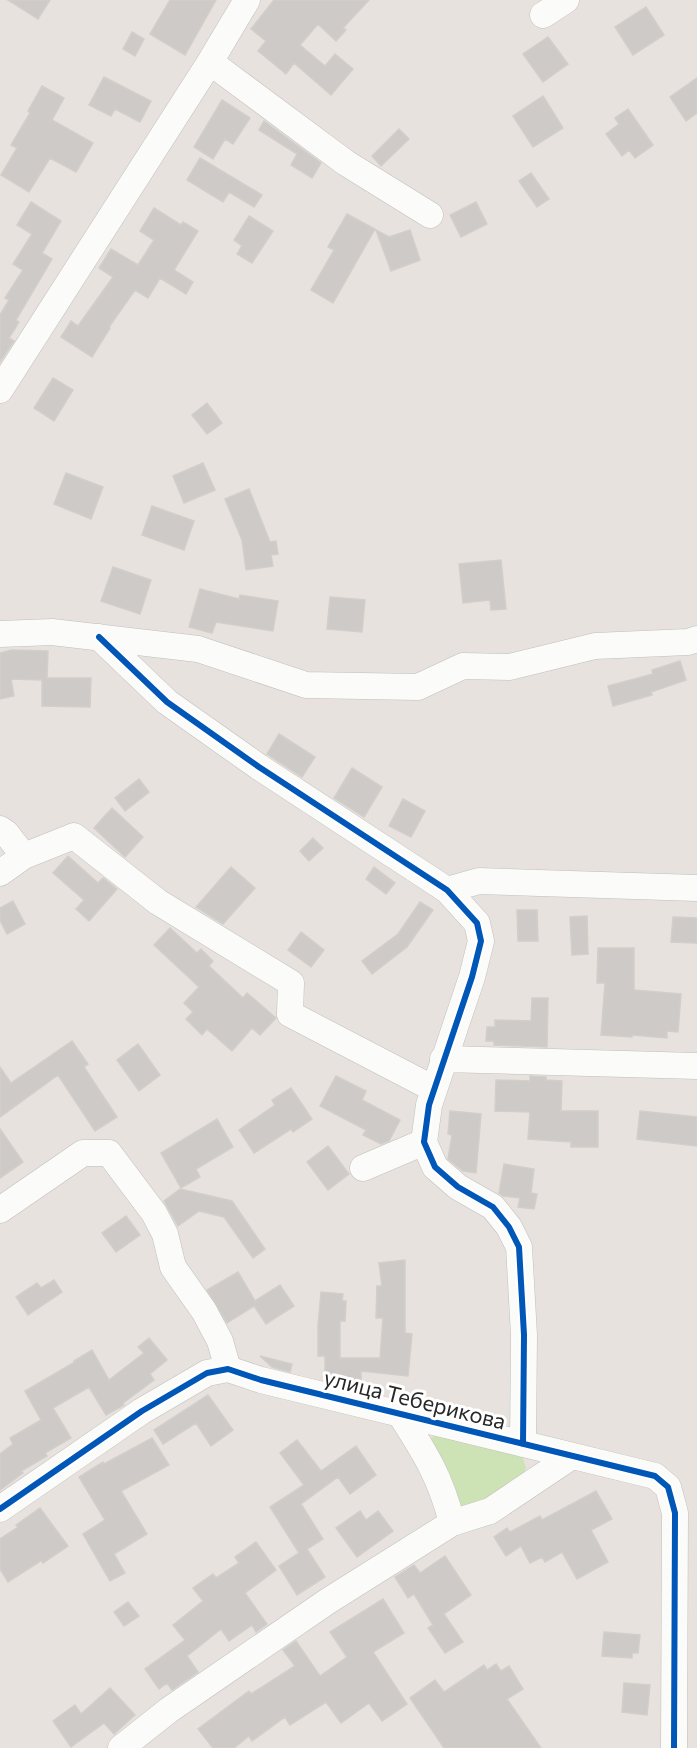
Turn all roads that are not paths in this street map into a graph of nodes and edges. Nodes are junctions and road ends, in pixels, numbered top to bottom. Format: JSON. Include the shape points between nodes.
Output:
{"nodes":[{"id":1,"x":248,"y":0,"type":"edge"},
{"id":2,"x":566,"y":0,"type":"edge"},
{"id":3,"x":543,"y":15,"type":"dead end"},
{"id":4,"x":210,"y":62,"type":"junction"},
{"id":5,"x":429,"y":215,"type":"dead end"},
{"id":6,"x":0,"y":390,"type":"edge"},
{"id":7,"x":0,"y":634,"type":"edge"},
{"id":8,"x":99,"y":638,"type":"junction"},
{"id":9,"x":697,"y":639,"type":"edge"},
{"id":10,"x":0,"y":829,"type":"edge"},
{"id":11,"x":24,"y":856,"type":"junction"},
{"id":12,"x":0,"y":873,"type":"edge"},
{"id":13,"x":697,"y":888,"type":"edge"},
{"id":14,"x":447,"y":890,"type":"junction"},
{"id":15,"x":443,"y":1059,"type":"junction"},
{"id":16,"x":697,"y":1066,"type":"edge"},
{"id":17,"x":434,"y":1089,"type":"junction"},
{"id":18,"x":424,"y":1142,"type":"junction"},
{"id":19,"x":363,"y":1168,"type":"dead end"},
{"id":20,"x":0,"y":1210,"type":"edge"},
{"id":21,"x":228,"y":1369,"type":"junction"},
{"id":22,"x":400,"y":1414,"type":"junction"},
{"id":23,"x":523,"y":1444,"type":"junction"},
{"id":24,"x":572,"y":1456,"type":"junction"},
{"id":25,"x":0,"y":1509,"type":"edge"},
{"id":26,"x":452,"y":1523,"type":"junction"},
{"id":27,"x":121,"y":1748,"type":"edge"},
{"id":28,"x":674,"y":1748,"type":"edge"}],
"edges":[{"from":1,"to":4,"type":"street"},
{"from":2,"to":3,"type":"street"},
{"from":4,"to":5,"type":"street","via":[[346,163]]},
{"from":4,"to":6,"type":"street"},
{"from":7,"to":8,"type":"street","via":[[52,632]]},
{"from":8,"to":9,"type":"street","via":[[198,649],[306,685],[418,687],[463,666],[510,667],[596,646]]},
{"from":8,"to":14,"type":"street","via":[[167,702]]},
{"from":10,"to":11,"type":"street"},
{"from":11,"to":12,"type":"street"},
{"from":11,"to":17,"type":"street","via":[[74,836],[158,902],[291,983],[290,1014]]},
{"from":13,"to":14,"type":"street","via":[[479,880]]},
{"from":14,"to":15,"type":"street","via":[[477,923],[481,941]]},
{"from":15,"to":16,"type":"street"},
{"from":15,"to":17,"type":"street"},
{"from":17,"to":18,"type":"street"},
{"from":18,"to":19,"type":"street"},
{"from":18,"to":23,"type":"street","via":[[435,1167],[493,1207],[519,1247],[524,1335]]},
{"from":20,"to":21,"type":"street","via":[[83,1153],[109,1153],[154,1213],[165,1234],[173,1267],[204,1311],[220,1341]]},
{"from":21,"to":22,"type":"street","name":"улица Теберикова"},
{"from":21,"to":25,"type":"street","via":[[207,1373],[142,1411]]},
{"from":22,"to":23,"type":"street","name":"улица Теберикова"},
{"from":22,"to":26,"type":"street","via":[[436,1473]]},
{"from":23,"to":24,"type":"street","name":"улица Теберикова"},
{"from":24,"to":26,"type":"street","via":[[490,1511]]},
{"from":24,"to":28,"type":"street","name":"улица Теберикова","via":[[655,1476],[668,1487],[675,1513],[676,1542]]},
{"from":26,"to":27,"type":"street","via":[[328,1601],[168,1710]]}]}
